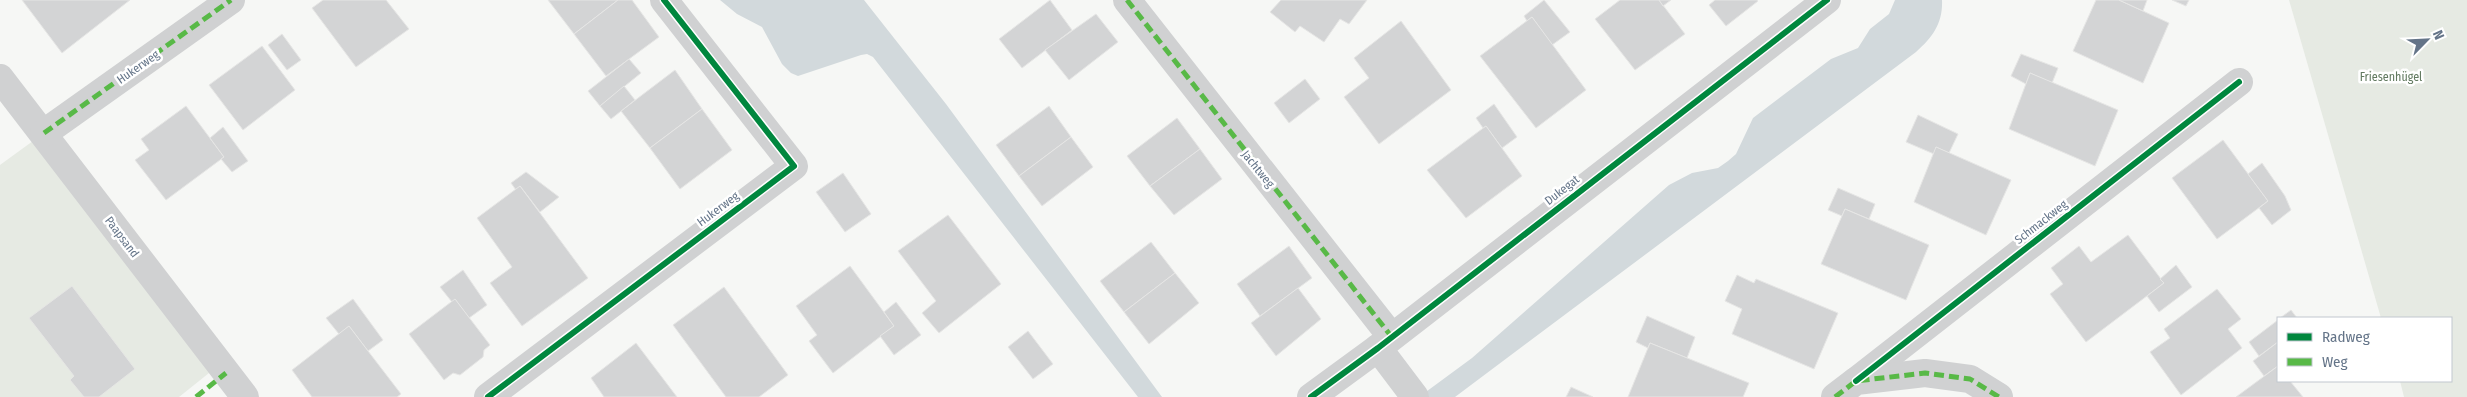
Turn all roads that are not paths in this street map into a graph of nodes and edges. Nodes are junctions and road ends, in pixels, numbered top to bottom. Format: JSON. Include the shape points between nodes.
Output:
{"nodes":[{"id":1,"x":231,"y":0,"type":"edge"},
{"id":2,"x":664,"y":0,"type":"edge"},
{"id":3,"x":1127,"y":0,"type":"edge"},
{"id":4,"x":1827,"y":0,"type":"edge"},
{"id":5,"x":0,"y":78,"type":"edge"},
{"id":6,"x":2239,"y":82,"type":"dead end"},
{"id":7,"x":44,"y":133,"type":"junction"},
{"id":8,"x":1384,"y":342,"type":"junction"},
{"id":9,"x":1856,"y":380,"type":"junction"},
{"id":10,"x":1412,"y":393,"type":"edge"},
{"id":11,"x":245,"y":397,"type":"edge"},
{"id":12,"x":488,"y":397,"type":"edge"},
{"id":13,"x":1311,"y":397,"type":"edge"},
{"id":14,"x":1835,"y":397,"type":"edge"},
{"id":15,"x":1999,"y":397,"type":"edge"}],
"edges":[{"from":1,"to":7,"type":"street","name":"Hukerweg"},
{"from":2,"to":12,"type":"street","name":"Hukerweg","via":[[794,166]]},
{"from":3,"to":8,"type":"street","name":"Jachtweg"},
{"from":4,"to":8,"type":"street","name":"Dukegat"},
{"from":5,"to":7,"type":"street","name":"Paapsand"},
{"from":6,"to":9,"type":"street","name":"Schmackweg"},
{"from":7,"to":11,"type":"street","name":"Paapsand"},
{"from":8,"to":10,"type":"street","name":"Jachtweg"},
{"from":8,"to":13,"type":"street","name":"Dukegat"},
{"from":9,"to":14,"type":"street","name":"Schmackweg"},
{"from":9,"to":15,"type":"street","via":[[1926,374],[1970,379]]}]}
